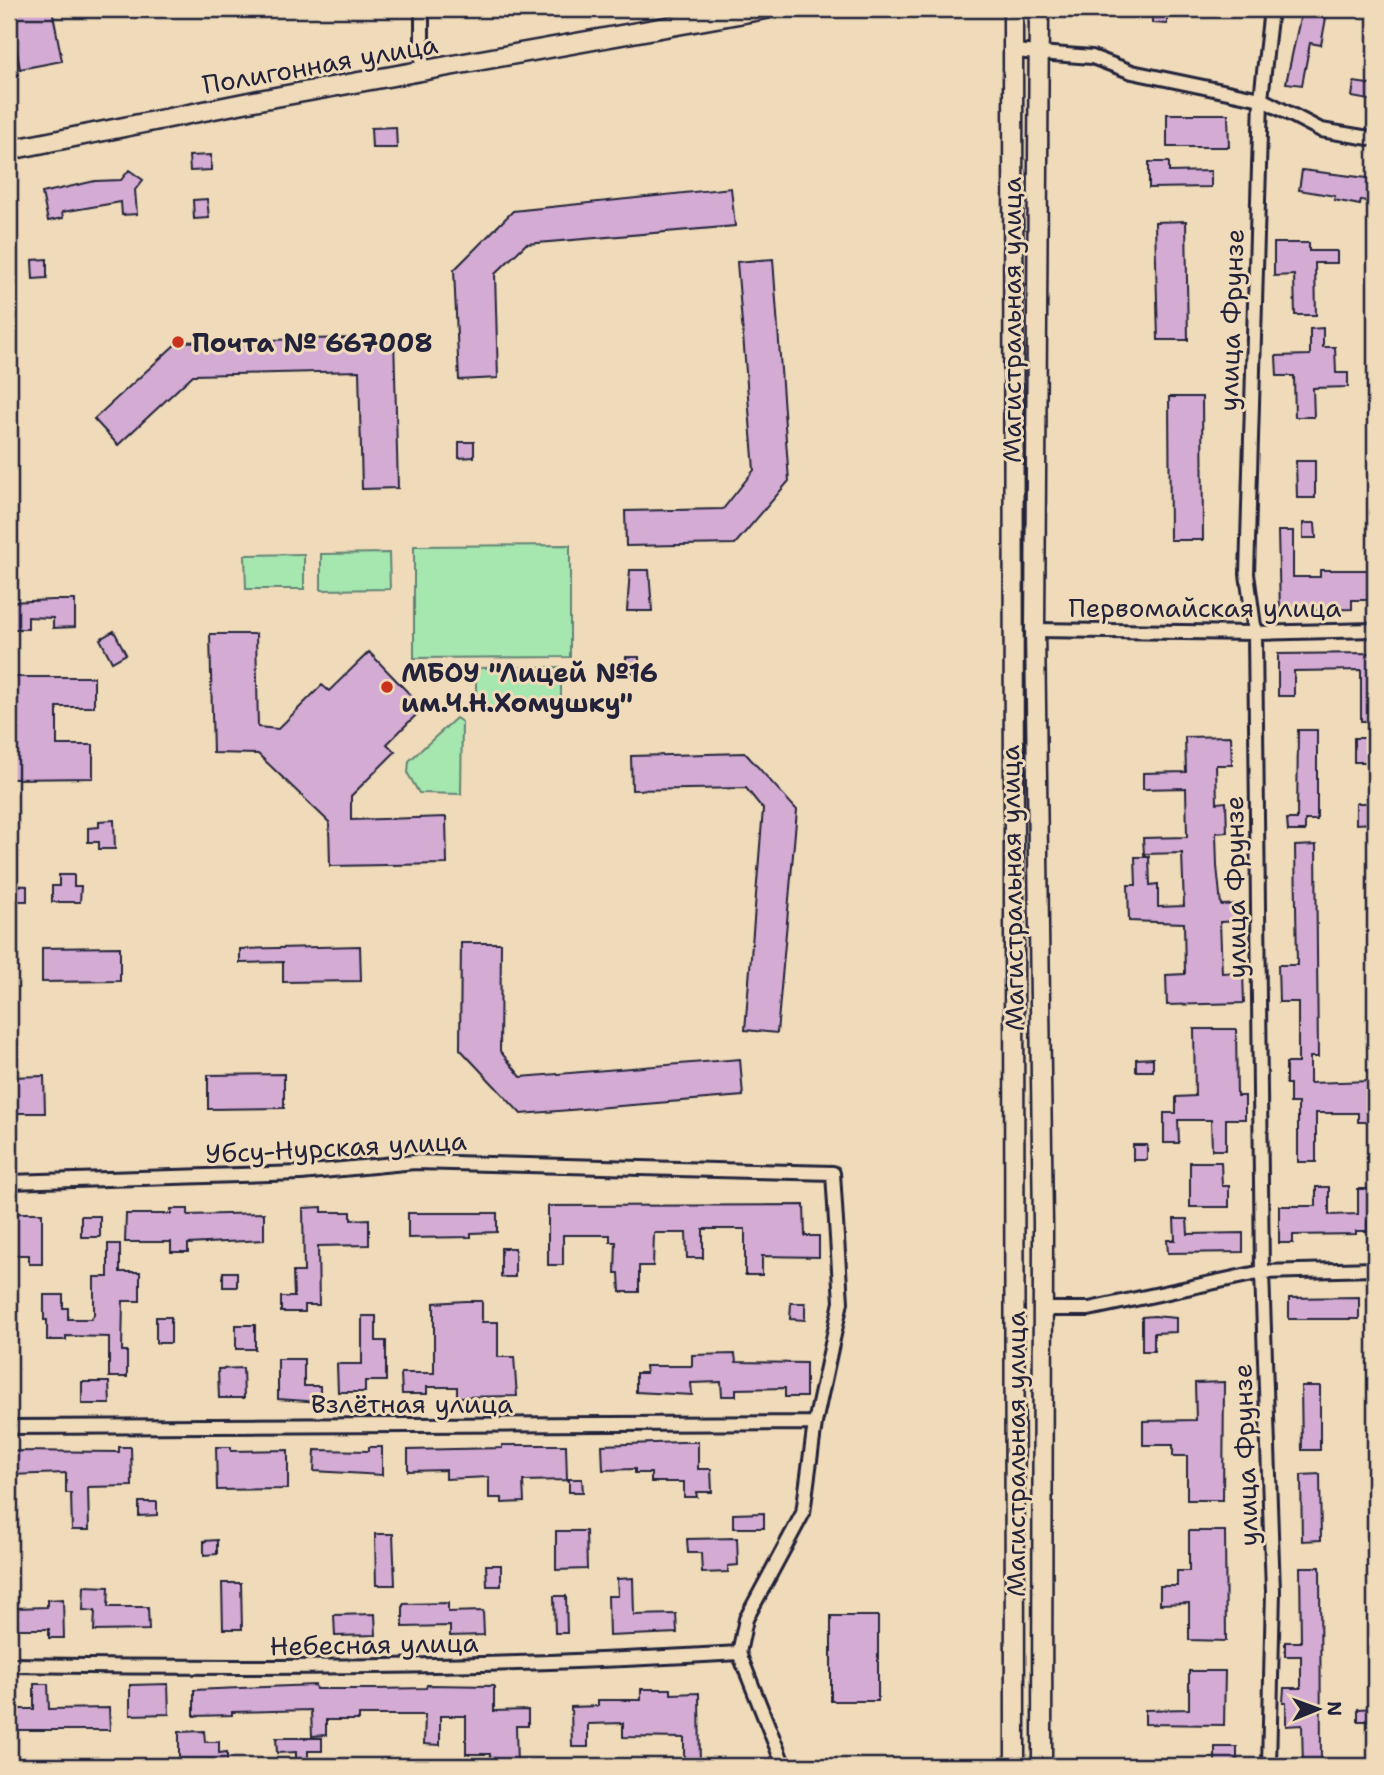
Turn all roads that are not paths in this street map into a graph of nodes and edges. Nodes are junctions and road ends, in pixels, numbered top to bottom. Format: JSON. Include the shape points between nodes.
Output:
{"nodes":[{"id":1,"x":422,"y":9,"type":"edge"},
{"id":2,"x":766,"y":9,"type":"edge"},
{"id":3,"x":1013,"y":9,"type":"edge"},
{"id":4,"x":1039,"y":9,"type":"edge"},
{"id":5,"x":1271,"y":9,"type":"edge"},
{"id":6,"x":1013,"y":51,"type":"junction"},
{"id":7,"x":1040,"y":51,"type":"junction"},
{"id":8,"x":422,"y":72,"type":"junction"},
{"id":9,"x":1261,"y":99,"type":"junction"},
{"id":10,"x":1375,"y":139,"type":"edge"},
{"id":11,"x":9,"y":150,"type":"edge"},
{"id":12,"x":1035,"y":630,"type":"junction"},
{"id":13,"x":1375,"y":630,"type":"edge"},
{"id":14,"x":1255,"y":633,"type":"junction"},
{"id":15,"x":9,"y":1182,"type":"edge"},
{"id":16,"x":1375,"y":1269,"type":"edge"},
{"id":17,"x":1262,"y":1272,"type":"junction"},
{"id":18,"x":1041,"y":1309,"type":"junction"},
{"id":19,"x":815,"y":1423,"type":"junction"},
{"id":20,"x":9,"y":1427,"type":"edge"},
{"id":21,"x":739,"y":1653,"type":"junction"},
{"id":22,"x":9,"y":1665,"type":"edge"},
{"id":23,"x":784,"y":1766,"type":"edge"},
{"id":24,"x":1015,"y":1766,"type":"edge"},
{"id":25,"x":1042,"y":1766,"type":"edge"},
{"id":26,"x":1269,"y":1766,"type":"edge"}],
"edges":[{"from":1,"to":8,"type":"street"},
{"from":2,"to":8,"type":"main road","name":"Полигонная улица"},
{"from":3,"to":6,"type":"main road","name":"Магистральная улица"},
{"from":4,"to":7,"type":"main road","name":"Магистральная улица"},
{"from":5,"to":9,"type":"street","name":"улица Фрунзе"},
{"from":6,"to":7,"type":"street"},
{"from":6,"to":24,"type":"main road","name":"Магистральная улица"},
{"from":7,"to":9,"type":"street","via":[[1092,57],[1132,72]]},
{"from":7,"to":12,"type":"main road","name":"Магистральная улица"},
{"from":8,"to":11,"type":"main road","name":"Полигонная улица"},
{"from":9,"to":10,"type":"street","via":[[1321,130]]},
{"from":9,"to":14,"type":"street","name":"улица Фрунзе","via":[[1247,574]]},
{"from":12,"to":14,"type":"street","name":"Первомайская улица"},
{"from":12,"to":18,"type":"main road","name":"Магистральная улица"},
{"from":13,"to":14,"type":"street","name":"Первомайская улица"},
{"from":14,"to":17,"type":"street","name":"улица Фрунзе"},
{"from":15,"to":19,"type":"street","name":"Убсу-Нурская улица","via":[[302,1173],[415,1162],[833,1173],[841,1302]]},
{"from":16,"to":17,"type":"street"},
{"from":17,"to":18,"type":"street","via":[[1089,1309]]},
{"from":17,"to":26,"type":"street","name":"улица Фрунзе","via":[[1273,1591]]},
{"from":18,"to":25,"type":"main road","name":"Магистральная улица"},
{"from":19,"to":20,"type":"street","name":"Взлётная улица"},
{"from":19,"to":21,"type":"street","via":[[803,1513],[746,1619]]},
{"from":21,"to":22,"type":"street","name":"Небесная улица","via":[[610,1661],[274,1669]]},
{"from":21,"to":23,"type":"street"}]}
